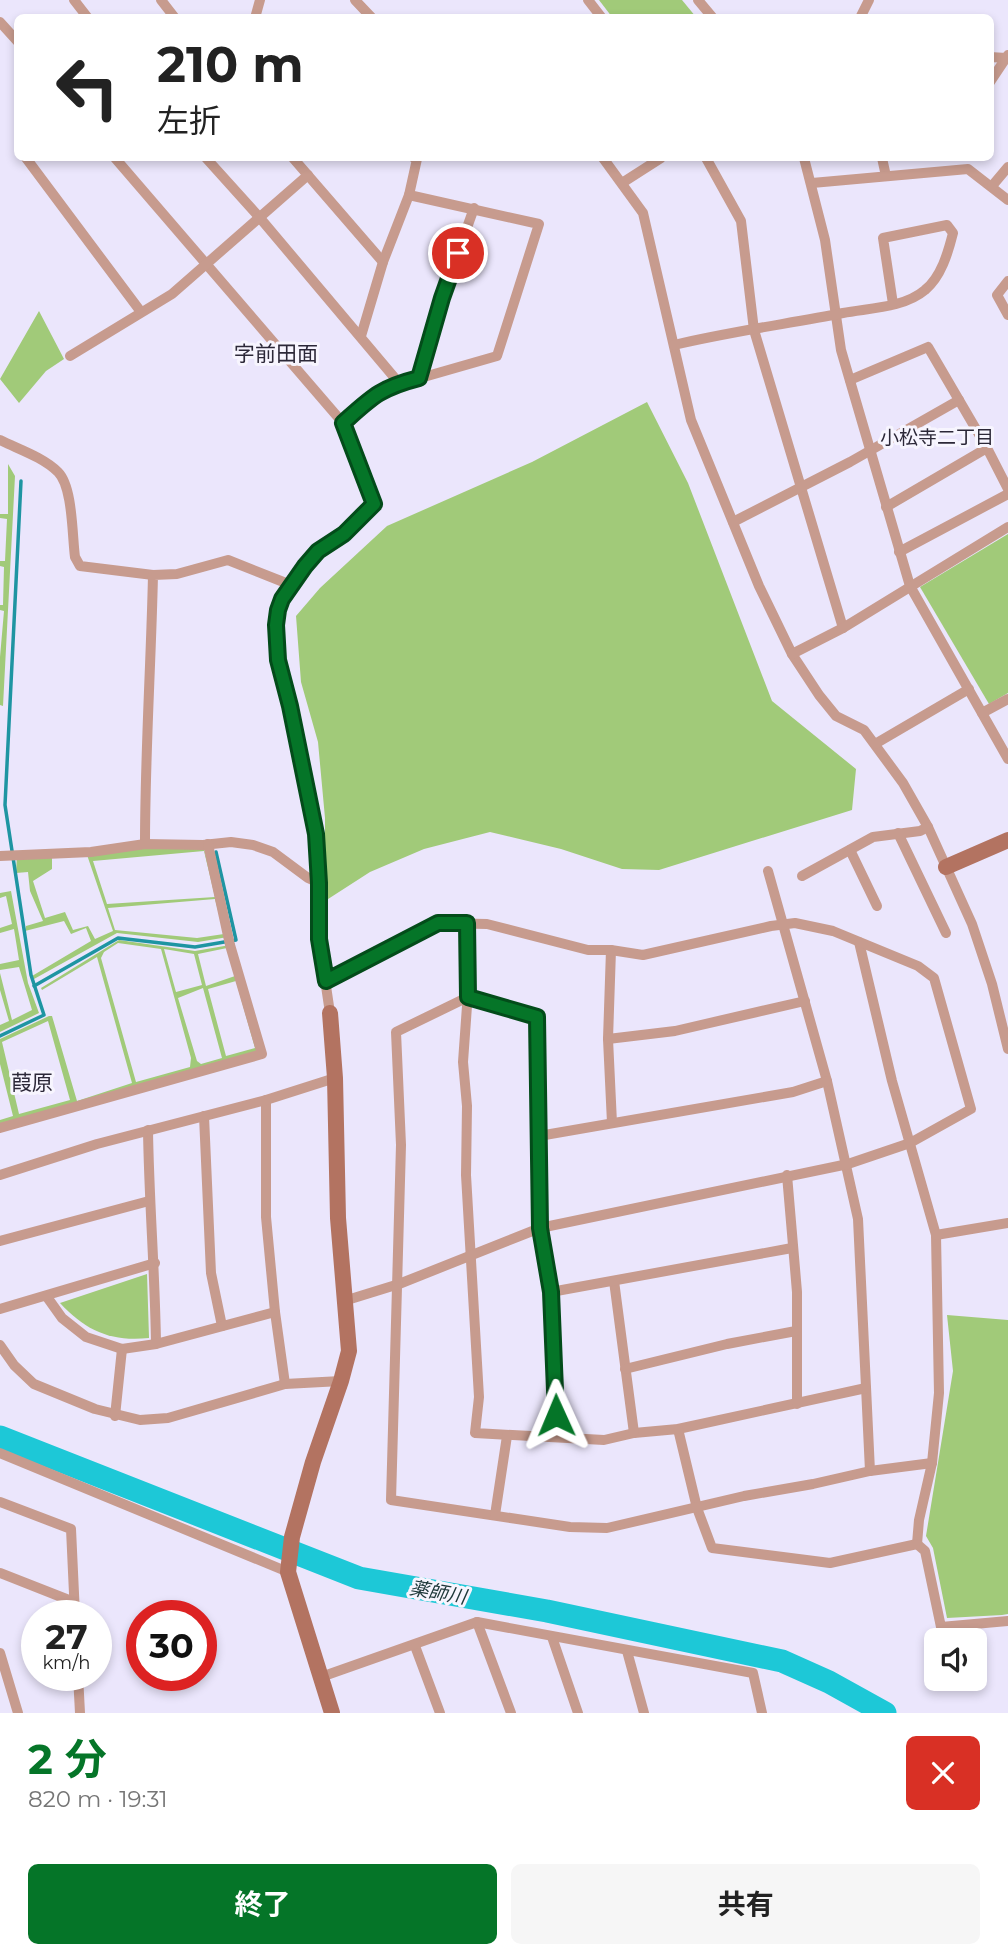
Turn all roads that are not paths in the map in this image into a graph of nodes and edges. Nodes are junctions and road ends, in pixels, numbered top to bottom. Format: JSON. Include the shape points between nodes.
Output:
{"nodes":[{"id":1,"x":74,"y":0,"type":"edge"},
{"id":2,"x":161,"y":0,"type":"edge"},
{"id":3,"x":355,"y":0,"type":"edge"},
{"id":4,"x":588,"y":0,"type":"edge"},
{"id":5,"x":698,"y":0,"type":"edge"},
{"id":6,"x":85,"y":14,"type":"edge"},
{"id":7,"x":172,"y":14,"type":"edge"},
{"id":8,"x":368,"y":14,"type":"edge"},
{"id":9,"x":599,"y":14,"type":"edge"},
{"id":10,"x":710,"y":14,"type":"edge"},
{"id":11,"x":0,"y":22,"type":"edge"},
{"id":12,"x":14,"y":38,"type":"edge"},
{"id":13,"x":1007,"y":57,"type":"edge"},
{"id":14,"x":994,"y":76,"type":"edge"},
{"id":15,"x":28,"y":161,"type":"edge"},
{"id":16,"x":118,"y":161,"type":"edge"},
{"id":17,"x":209,"y":161,"type":"edge"},
{"id":18,"x":296,"y":161,"type":"edge"},
{"id":19,"x":417,"y":161,"type":"edge"},
{"id":20,"x":605,"y":161,"type":"edge"},
{"id":21,"x":656,"y":161,"type":"edge"},
{"id":22,"x":708,"y":161,"type":"edge"},
{"id":23,"x":805,"y":161,"type":"edge"},
{"id":24,"x":883,"y":161,"type":"edge"},
{"id":25,"x":1008,"y":167,"type":"edge"},
{"id":26,"x":308,"y":176,"type":"junction"},
{"id":27,"x":886,"y":176,"type":"junction"},
{"id":28,"x":622,"y":183,"type":"junction"},
{"id":29,"x":812,"y":183,"type":"junction"},
{"id":30,"x":992,"y":186,"type":"junction"},
{"id":31,"x":409,"y":195,"type":"junction"},
{"id":32,"x":1008,"y":200,"type":"edge"},
{"id":33,"x":474,"y":208,"type":"junction"},
{"id":34,"x":260,"y":218,"type":"junction"},
{"id":35,"x":383,"y":262,"type":"junction"},
{"id":36,"x":207,"y":264,"type":"junction"},
{"id":37,"x":1008,"y":281,"type":"edge"},
{"id":38,"x":893,"y":304,"type":"junction"},
{"id":39,"x":141,"y":312,"type":"junction"},
{"id":40,"x":1008,"y":314,"type":"edge"},
{"id":41,"x":835,"y":315,"type":"junction"},
{"id":42,"x":754,"y":330,"type":"junction"},
{"id":43,"x":361,"y":336,"type":"junction"},
{"id":44,"x":674,"y":345,"type":"junction"},
{"id":45,"x":70,"y":356,"type":"dead end"},
{"id":46,"x":419,"y":378,"type":"junction"},
{"id":47,"x":850,"y":380,"type":"junction"},
{"id":48,"x":399,"y":383,"type":"junction"},
{"id":49,"x":959,"y":400,"type":"junction"},
{"id":50,"x":343,"y":423,"type":"junction"},
{"id":51,"x":0,"y":440,"type":"edge"},
{"id":52,"x":987,"y":449,"type":"junction"},
{"id":53,"x":869,"y":450,"type":"junction"},
{"id":54,"x":801,"y":488,"type":"junction"},
{"id":55,"x":1008,"y":491,"type":"edge"},
{"id":56,"x":886,"y":506,"type":"junction"},
{"id":57,"x":733,"y":522,"type":"junction"},
{"id":58,"x":1008,"y":527,"type":"edge"},
{"id":59,"x":899,"y":552,"type":"junction"},
{"id":60,"x":153,"y":575,"type":"junction"},
{"id":61,"x":291,"y":585,"type":"junction"},
{"id":62,"x":910,"y":586,"type":"junction"},
{"id":63,"x":843,"y":628,"type":"junction"},
{"id":64,"x":792,"y":654,"type":"junction"},
{"id":65,"x":969,"y":689,"type":"junction"},
{"id":66,"x":1008,"y":699,"type":"edge"},
{"id":67,"x":982,"y":713,"type":"junction"},
{"id":68,"x":875,"y":744,"type":"junction"},
{"id":69,"x":1008,"y":758,"type":"edge"},
{"id":70,"x":928,"y":827,"type":"junction"},
{"id":71,"x":898,"y":833,"type":"junction"},
{"id":72,"x":1008,"y":841,"type":"edge"},
{"id":73,"x":145,"y":844,"type":"junction"},
{"id":74,"x":208,"y":844,"type":"junction"},
{"id":75,"x":850,"y":850,"type":"junction"},
{"id":76,"x":0,"y":856,"type":"edge"},
{"id":77,"x":946,"y":867,"type":"junction"},
{"id":78,"x":768,"y":871,"type":"dead end"},
{"id":79,"x":802,"y":876,"type":"dead end"},
{"id":80,"x":319,"y":883,"type":"junction"},
{"id":81,"x":877,"y":906,"type":"dead end"},
{"id":82,"x":467,"y":923,"type":"junction"},
{"id":83,"x":783,"y":923,"type":"junction"},
{"id":84,"x":946,"y":933,"type":"dead end"},
{"id":85,"x":859,"y":942,"type":"junction"},
{"id":86,"x":611,"y":950,"type":"junction"},
{"id":87,"x":326,"y":981,"type":"junction"},
{"id":88,"x":468,"y":997,"type":"junction"},
{"id":89,"x":804,"y":1001,"type":"junction"},
{"id":90,"x":330,"y":1013,"type":"joint"},
{"id":91,"x":608,"y":1039,"type":"junction"},
{"id":92,"x":1008,"y":1049,"type":"edge"},
{"id":93,"x":334,"y":1078,"type":"junction"},
{"id":94,"x":827,"y":1081,"type":"junction"},
{"id":95,"x":266,"y":1100,"type":"junction"},
{"id":96,"x":204,"y":1116,"type":"junction"},
{"id":97,"x":612,"y":1123,"type":"junction"},
{"id":98,"x":0,"y":1128,"type":"edge"},
{"id":99,"x":148,"y":1130,"type":"junction"},
{"id":100,"x":539,"y":1136,"type":"junction"},
{"id":101,"x":910,"y":1143,"type":"junction"},
{"id":102,"x":848,"y":1164,"type":"junction"},
{"id":103,"x":0,"y":1175,"type":"edge"},
{"id":104,"x":787,"y":1175,"type":"junction"},
{"id":105,"x":149,"y":1201,"type":"junction"},
{"id":106,"x":1008,"y":1223,"type":"edge"},
{"id":107,"x":540,"y":1228,"type":"junction"},
{"id":108,"x":936,"y":1235,"type":"junction"},
{"id":109,"x":0,"y":1241,"type":"edge"},
{"id":110,"x":793,"y":1248,"type":"junction"},
{"id":111,"x":470,"y":1255,"type":"junction"},
{"id":112,"x":155,"y":1263,"type":"junction"},
{"id":113,"x":614,"y":1281,"type":"junction"},
{"id":114,"x":399,"y":1284,"type":"junction"},
{"id":115,"x":551,"y":1292,"type":"junction"},
{"id":116,"x":47,"y":1297,"type":"junction"},
{"id":117,"x":344,"y":1301,"type":"junction"},
{"id":118,"x":0,"y":1309,"type":"edge"},
{"id":119,"x":275,"y":1312,"type":"junction"},
{"id":120,"x":222,"y":1326,"type":"junction"},
{"id":121,"x":796,"y":1331,"type":"junction"},
{"id":122,"x":156,"y":1344,"type":"junction"},
{"id":123,"x":0,"y":1345,"type":"edge"},
{"id":124,"x":122,"y":1349,"type":"junction"},
{"id":125,"x":625,"y":1369,"type":"junction"},
{"id":126,"x":341,"y":1381,"type":"junction"},
{"id":127,"x":285,"y":1384,"type":"junction"},
{"id":128,"x":866,"y":1388,"type":"junction"},
{"id":129,"x":797,"y":1404,"type":"junction"},
{"id":130,"x":115,"y":1416,"type":"junction"},
{"id":131,"x":678,"y":1429,"type":"junction"},
{"id":132,"x":634,"y":1433,"type":"junction"},
{"id":133,"x":507,"y":1436,"type":"junction"},
{"id":134,"x":556,"y":1436,"type":"junction"},
{"id":135,"x":0,"y":1453,"type":"edge"},
{"id":136,"x":932,"y":1463,"type":"junction"},
{"id":137,"x":870,"y":1471,"type":"junction"},
{"id":138,"x":0,"y":1502,"type":"edge"},
{"id":139,"x":697,"y":1508,"type":"junction"},
{"id":140,"x":495,"y":1515,"type":"junction"},
{"id":141,"x":917,"y":1544,"type":"junction"},
{"id":142,"x":288,"y":1572,"type":"junction"},
{"id":143,"x":0,"y":1573,"type":"edge"},
{"id":144,"x":69,"y":1600,"type":"edge"},
{"id":145,"x":74,"y":1600,"type":"edge"},
{"id":146,"x":1008,"y":1621,"type":"edge"},
{"id":147,"x":477,"y":1622,"type":"junction"},
{"id":148,"x":552,"y":1637,"type":"junction"},
{"id":149,"x":415,"y":1646,"type":"junction"},
{"id":150,"x":627,"y":1651,"type":"junction"},
{"id":151,"x":0,"y":1653,"type":"edge"},
{"id":152,"x":321,"y":1677,"type":"junction"},
{"id":153,"x":79,"y":1691,"type":"edge"},
{"id":154,"x":18,"y":1713,"type":"edge"},
{"id":155,"x":80,"y":1713,"type":"edge"},
{"id":156,"x":332,"y":1713,"type":"edge"},
{"id":157,"x":439,"y":1713,"type":"edge"},
{"id":158,"x":511,"y":1713,"type":"edge"},
{"id":159,"x":578,"y":1713,"type":"edge"},
{"id":160,"x":644,"y":1713,"type":"edge"},
{"id":161,"x":762,"y":1713,"type":"edge"}],
"edges":[{"from":1,"to":6,"type":"street"},
{"from":2,"to":7,"type":"street"},
{"from":3,"to":8,"type":"street"},
{"from":4,"to":9,"type":"street"},
{"from":5,"to":10,"type":"street"},
{"from":11,"to":12,"type":"street"},
{"from":13,"to":14,"type":"street"},
{"from":15,"to":39,"type":"street"},
{"from":16,"to":36,"type":"street"},
{"from":17,"to":34,"type":"street"},
{"from":18,"to":26,"type":"street"},
{"from":19,"to":31,"type":"street"},
{"from":20,"to":28,"type":"street"},
{"from":21,"to":28,"type":"street"},
{"from":22,"to":42,"type":"street","via":[[741,221]]},
{"from":23,"to":29,"type":"street"},
{"from":24,"to":27,"type":"street"},
{"from":25,"to":30,"type":"street"},
{"from":26,"to":34,"type":"street"},
{"from":26,"to":35,"type":"street"},
{"from":27,"to":29,"type":"street"},
{"from":27,"to":30,"type":"street","via":[[968,169]]},
{"from":28,"to":44,"type":"street","via":[[643,214]]},
{"from":29,"to":41,"type":"street"},
{"from":30,"to":32,"type":"street"},
{"from":31,"to":33,"type":"street"},
{"from":31,"to":35,"type":"street"},
{"from":33,"to":46,"type":"street"},
{"from":33,"to":46,"type":"street","via":[[539,224],[498,356]]},
{"from":34,"to":36,"type":"street"},
{"from":34,"to":43,"type":"street"},
{"from":35,"to":43,"type":"street"},
{"from":36,"to":39,"type":"street","via":[[172,294]]},
{"from":36,"to":50,"type":"street"},
{"from":37,"to":40,"type":"street","via":[[997,295]]},
{"from":38,"to":38,"type":"street","via":[[927,289],[946,258],[953,233],[947,225],[883,238]]},
{"from":38,"to":41,"type":"street"},
{"from":39,"to":45,"type":"street"},
{"from":41,"to":42,"type":"street"},
{"from":41,"to":47,"type":"street"},
{"from":42,"to":44,"type":"street"},
{"from":42,"to":54,"type":"street"},
{"from":43,"to":48,"type":"street"},
{"from":44,"to":57,"type":"street","via":[[691,420]]},
{"from":46,"to":48,"type":"street"},
{"from":47,"to":49,"type":"street","via":[[928,348]]},
{"from":47,"to":53,"type":"street"},
{"from":48,"to":50,"type":"street","via":[[376,394]]},
{"from":49,"to":52,"type":"street"},
{"from":49,"to":53,"type":"street"},
{"from":50,"to":61,"type":"street","via":[[374,504],[344,534],[318,551]]},
{"from":51,"to":60,"type":"street","via":[[47,464],[63,480],[80,566]]},
{"from":52,"to":55,"type":"street"},
{"from":52,"to":56,"type":"street"},
{"from":53,"to":54,"type":"street"},
{"from":53,"to":56,"type":"street"},
{"from":54,"to":57,"type":"street"},
{"from":54,"to":63,"type":"street"},
{"from":55,"to":59,"type":"street"},
{"from":56,"to":59,"type":"street"},
{"from":57,"to":64,"type":"street"},
{"from":58,"to":62,"type":"street"},
{"from":59,"to":62,"type":"street"},
{"from":60,"to":61,"type":"street","via":[[177,574],[228,560]]},
{"from":60,"to":73,"type":"street"},
{"from":61,"to":80,"type":"street","via":[[278,610],[278,660],[316,834]]},
{"from":62,"to":63,"type":"street"},
{"from":62,"to":65,"type":"street"},
{"from":63,"to":64,"type":"street"},
{"from":64,"to":68,"type":"street","via":[[836,716],[864,730]]},
{"from":65,"to":67,"type":"street"},
{"from":65,"to":68,"type":"street"},
{"from":66,"to":67,"type":"street"},
{"from":67,"to":69,"type":"street"},
{"from":68,"to":70,"type":"street"},
{"from":70,"to":71,"type":"street"},
{"from":70,"to":77,"type":"street"},
{"from":71,"to":75,"type":"street","via":[[873,837]]},
{"from":71,"to":84,"type":"street"},
{"from":72,"to":77,"type":"street"},
{"from":73,"to":74,"type":"street"},
{"from":73,"to":76,"type":"street"},
{"from":74,"to":80,"type":"street","via":[[231,842],[273,852]]},
{"from":74,"to":98,"type":"street","via":[[230,945],[262,1054]]},
{"from":75,"to":79,"type":"street"},
{"from":75,"to":81,"type":"street"},
{"from":77,"to":92,"type":"street","via":[[972,924]]},
{"from":78,"to":83,"type":"street"},
{"from":80,"to":87,"type":"street","via":[[319,939]]},
{"from":82,"to":86,"type":"street","via":[[587,950]]},
{"from":82,"to":87,"type":"street","via":[[438,923]]},
{"from":82,"to":88,"type":"street"},
{"from":83,"to":85,"type":"street","via":[[813,926]]},
{"from":83,"to":86,"type":"street","via":[[663,952],[643,955]]},
{"from":83,"to":89,"type":"street"},
{"from":85,"to":101,"type":"street"},
{"from":85,"to":101,"type":"street","via":[[918,966],[934,978],[971,1109]]},
{"from":86,"to":91,"type":"street"},
{"from":87,"to":90,"type":"street"},
{"from":88,"to":100,"type":"street","via":[[537,1017]]},
{"from":88,"to":111,"type":"street","via":[[463,1062]]},
{"from":88,"to":114,"type":"street","via":[[396,1032],[401,1145]]},
{"from":89,"to":91,"type":"street","via":[[674,1031]]},
{"from":89,"to":94,"type":"street"},
{"from":90,"to":93,"type":"street"},
{"from":91,"to":97,"type":"street"},
{"from":93,"to":95,"type":"street"},
{"from":93,"to":117,"type":"street"},
{"from":94,"to":97,"type":"street","via":[[793,1092]]},
{"from":94,"to":102,"type":"street"},
{"from":95,"to":96,"type":"street"},
{"from":95,"to":119,"type":"street","via":[[266,1217]]},
{"from":96,"to":99,"type":"street"},
{"from":96,"to":120,"type":"street","via":[[211,1273]]},
{"from":97,"to":100,"type":"street"},
{"from":99,"to":103,"type":"street"},
{"from":99,"to":105,"type":"street"},
{"from":100,"to":107,"type":"street"},
{"from":101,"to":102,"type":"street"},
{"from":101,"to":108,"type":"street"},
{"from":102,"to":104,"type":"street"},
{"from":102,"to":128,"type":"street","via":[[858,1219]]},
{"from":104,"to":107,"type":"street"},
{"from":104,"to":110,"type":"street"},
{"from":105,"to":109,"type":"street"},
{"from":105,"to":112,"type":"street"},
{"from":106,"to":108,"type":"street"},
{"from":107,"to":111,"type":"street"},
{"from":107,"to":115,"type":"street"},
{"from":108,"to":136,"type":"street","via":[[939,1393]]},
{"from":110,"to":113,"type":"street"},
{"from":110,"to":121,"type":"street"},
{"from":111,"to":114,"type":"street"},
{"from":111,"to":133,"type":"street","via":[[479,1397],[475,1433]]},
{"from":112,"to":116,"type":"street"},
{"from":112,"to":122,"type":"street"},
{"from":113,"to":115,"type":"street"},
{"from":113,"to":125,"type":"street"},
{"from":114,"to":117,"type":"street"},
{"from":114,"to":140,"type":"street","via":[[391,1500]]},
{"from":115,"to":134,"type":"street"},
{"from":116,"to":118,"type":"street"},
{"from":116,"to":124,"type":"street","via":[[62,1318],[86,1336]]},
{"from":117,"to":126,"type":"street","via":[[349,1351]]},
{"from":119,"to":120,"type":"street"},
{"from":119,"to":127,"type":"street"},
{"from":120,"to":122,"type":"street"},
{"from":121,"to":125,"type":"street"},
{"from":121,"to":129,"type":"street"},
{"from":122,"to":124,"type":"street"},
{"from":123,"to":130,"type":"street","via":[[34,1384]]},
{"from":124,"to":130,"type":"street"},
{"from":125,"to":132,"type":"street"},
{"from":126,"to":127,"type":"street"},
{"from":126,"to":142,"type":"street","via":[[313,1462],[292,1538]]},
{"from":127,"to":130,"type":"street","via":[[167,1418]]},
{"from":128,"to":129,"type":"street"},
{"from":128,"to":137,"type":"street"},
{"from":129,"to":131,"type":"street"},
{"from":131,"to":132,"type":"street"},
{"from":131,"to":139,"type":"street"},
{"from":132,"to":134,"type":"street","via":[[604,1440]]},
{"from":133,"to":134,"type":"street"},
{"from":133,"to":140,"type":"street"},
{"from":135,"to":142,"type":"street"},
{"from":136,"to":137,"type":"street"},
{"from":136,"to":141,"type":"street"},
{"from":137,"to":139,"type":"street"},
{"from":138,"to":145,"type":"street","via":[[71,1529]]},
{"from":139,"to":140,"type":"street","via":[[607,1528]]},
{"from":139,"to":141,"type":"street","via":[[712,1548],[830,1563]]},
{"from":141,"to":146,"type":"street","via":[[925,1551],[941,1628]]},
{"from":142,"to":152,"type":"street"},
{"from":143,"to":144,"type":"street"},
{"from":147,"to":148,"type":"street"},
{"from":147,"to":149,"type":"street"},
{"from":147,"to":158,"type":"street"},
{"from":148,"to":150,"type":"street"},
{"from":148,"to":159,"type":"street"},
{"from":149,"to":152,"type":"street"},
{"from":149,"to":157,"type":"street"},
{"from":150,"to":160,"type":"street"},
{"from":150,"to":161,"type":"street","via":[[753,1673]]},
{"from":151,"to":154,"type":"street"},
{"from":152,"to":156,"type":"street"},
{"from":153,"to":155,"type":"street"}]}
